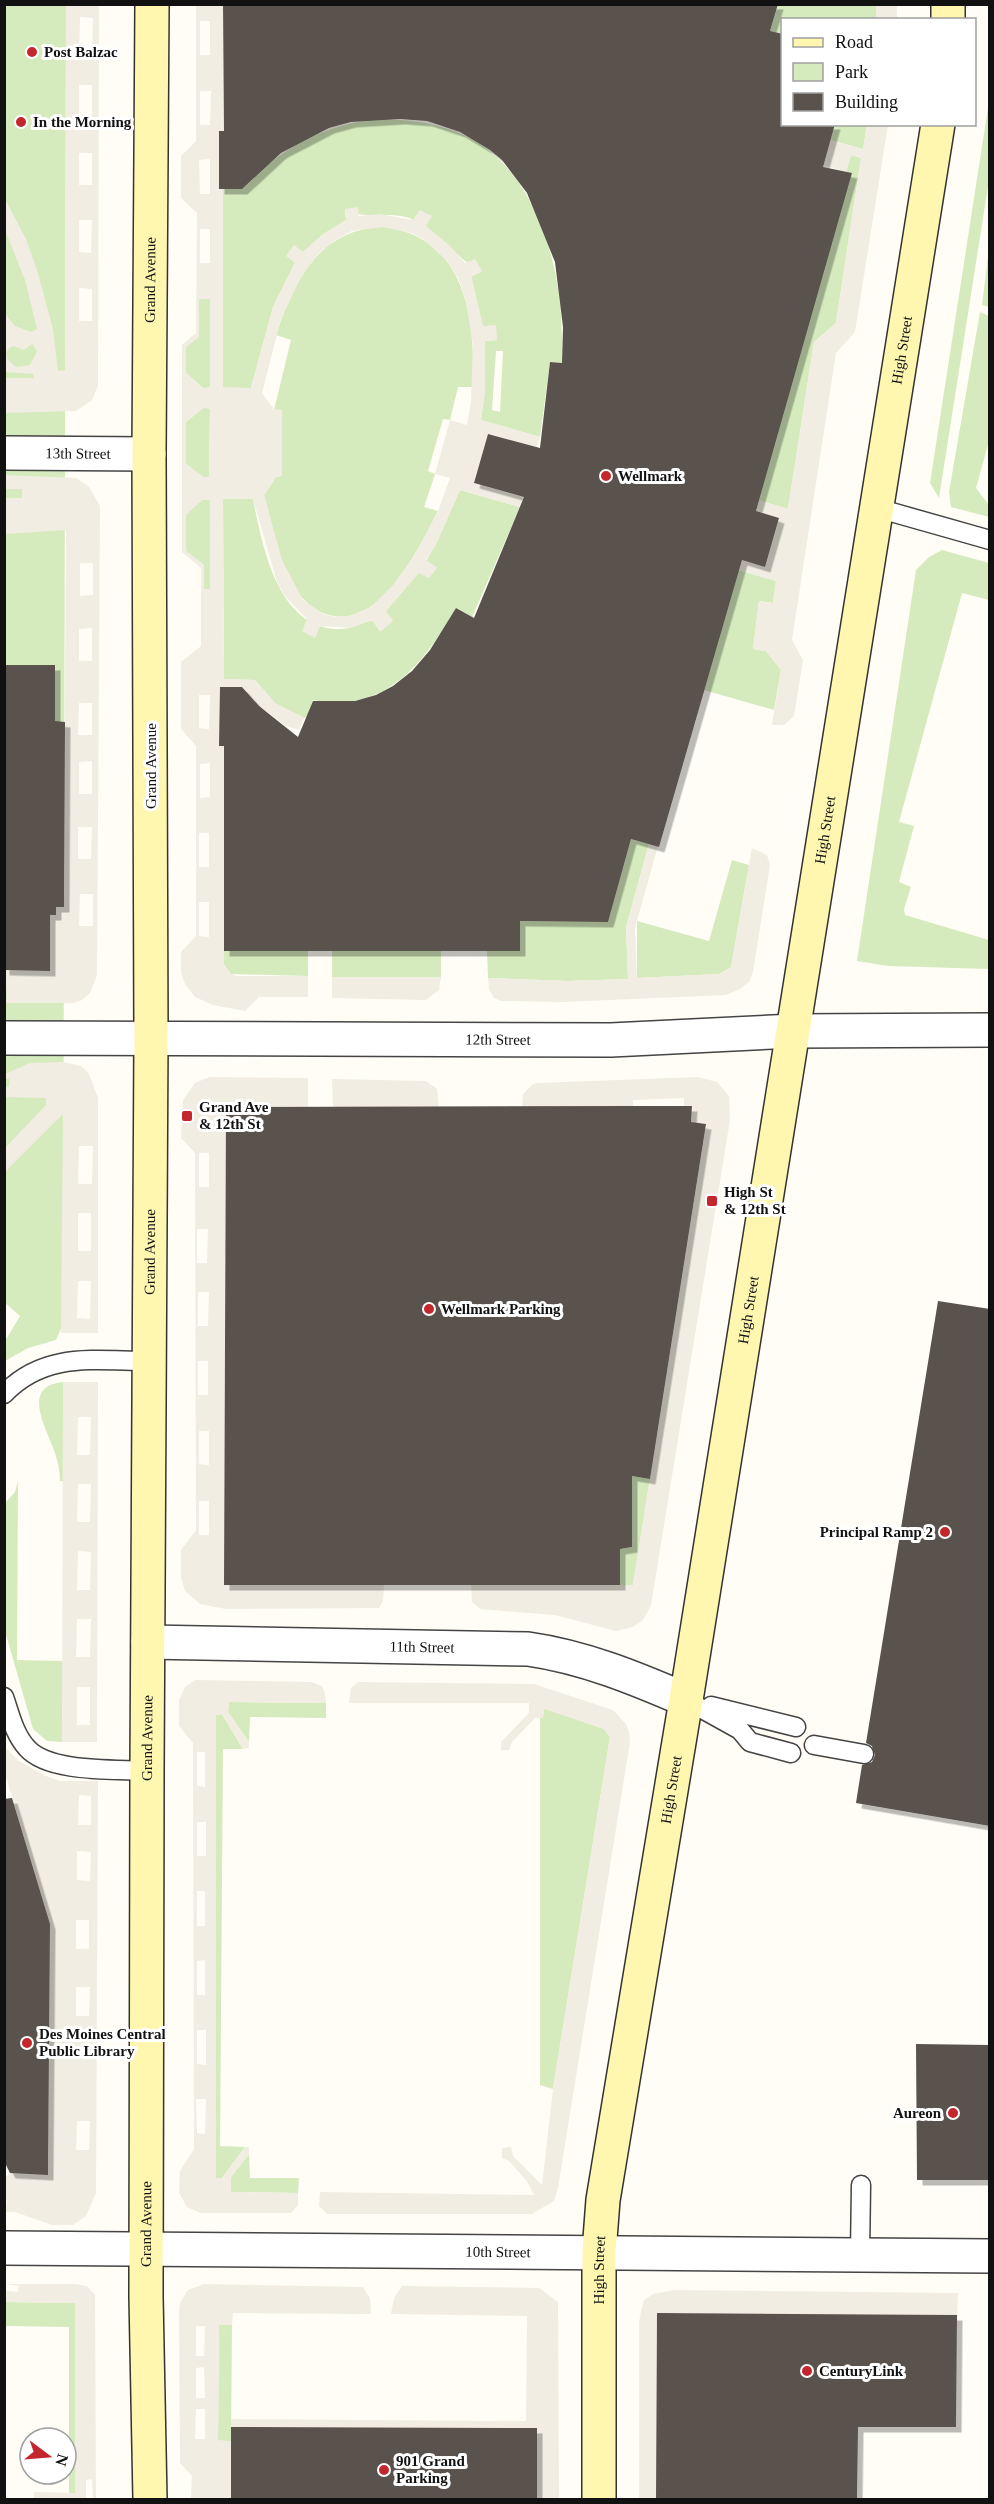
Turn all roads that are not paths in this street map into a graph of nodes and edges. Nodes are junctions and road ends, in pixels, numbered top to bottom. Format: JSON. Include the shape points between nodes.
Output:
{"nodes":[{"id":1,"x":152,"y":4,"type":"edge"},
{"id":2,"x":939,"y":126,"type":"edge"},
{"id":3,"x":4,"y":453,"type":"edge"},
{"id":4,"x":149,"y":454,"type":"junction"},
{"id":5,"x":878,"y":508,"type":"junction"},
{"id":6,"x":990,"y":540,"type":"edge"},
{"id":7,"x":990,"y":1030,"type":"edge"},
{"id":8,"x":794,"y":1031,"type":"junction"},
{"id":9,"x":4,"y":1038,"type":"edge"},
{"id":10,"x":151,"y":1038,"type":"junction"},
{"id":11,"x":149,"y":1361,"type":"junction"},
{"id":12,"x":4,"y":1394,"type":"edge"},
{"id":13,"x":148,"y":1642,"type":"junction"},
{"id":14,"x":4,"y":1697,"type":"edge"},
{"id":15,"x":686,"y":1700,"type":"junction"},
{"id":16,"x":795,"y":1727,"type":"dead end"},
{"id":17,"x":813,"y":1745,"type":"dead end"},
{"id":18,"x":791,"y":1753,"type":"dead end"},
{"id":19,"x":864,"y":1754,"type":"dead end"},
{"id":20,"x":147,"y":1771,"type":"junction"},
{"id":21,"x":861,"y":2186,"type":"dead end"},
{"id":22,"x":4,"y":2248,"type":"edge"},
{"id":23,"x":147,"y":2248,"type":"junction"},
{"id":24,"x":599,"y":2252,"type":"junction"},
{"id":25,"x":860,"y":2254,"type":"junction"},
{"id":26,"x":990,"y":2256,"type":"edge"},
{"id":27,"x":150,"y":2499,"type":"edge"},
{"id":28,"x":599,"y":2499,"type":"edge"}],
"edges":[{"from":1,"to":4,"type":"main road","name":"Grand Avenue"},
{"from":2,"to":5,"type":"main road","name":"High Street"},
{"from":3,"to":4,"type":"street","name":"13th Street"},
{"from":4,"to":10,"type":"main road","name":"Grand Avenue"},
{"from":5,"to":6,"type":"lane"},
{"from":5,"to":8,"type":"main road","name":"High Street"},
{"from":7,"to":8,"type":"street","name":"12th Street"},
{"from":8,"to":10,"type":"street","name":"12th Street","via":[[599,1040]]},
{"from":8,"to":15,"type":"main road","name":"High Street"},
{"from":9,"to":10,"type":"street","name":"12th Street"},
{"from":10,"to":11,"type":"main road","name":"Grand Avenue"},
{"from":11,"to":12,"type":"lane","via":[[69,1360],[43,1366]]},
{"from":11,"to":13,"type":"main road","name":"Grand Avenue"},
{"from":13,"to":15,"type":"street","name":"11th Street","via":[[528,1649],[569,1656],[613,1670]]},
{"from":13,"to":20,"type":"main road","name":"Grand Avenue"},
{"from":14,"to":20,"type":"lane","via":[[17,1734],[35,1756],[70,1766]]},
{"from":15,"to":16,"type":"lane"},
{"from":15,"to":18,"type":"lane","via":[[740,1730],[750,1742]]},
{"from":15,"to":24,"type":"main road","name":"High Street","via":[[605,2188]]},
{"from":17,"to":19,"type":"lane"},
{"from":20,"to":23,"type":"main road","name":"Grand Avenue"},
{"from":21,"to":25,"type":"lane"},
{"from":22,"to":23,"type":"street","name":"10th Street"},
{"from":23,"to":24,"type":"street","name":"10th Street"},
{"from":23,"to":27,"type":"main road","name":"Grand Avenue"},
{"from":24,"to":25,"type":"street","name":"10th Street"},
{"from":24,"to":28,"type":"main road","name":"High Street"},
{"from":25,"to":26,"type":"street","name":"10th Street"}]}
